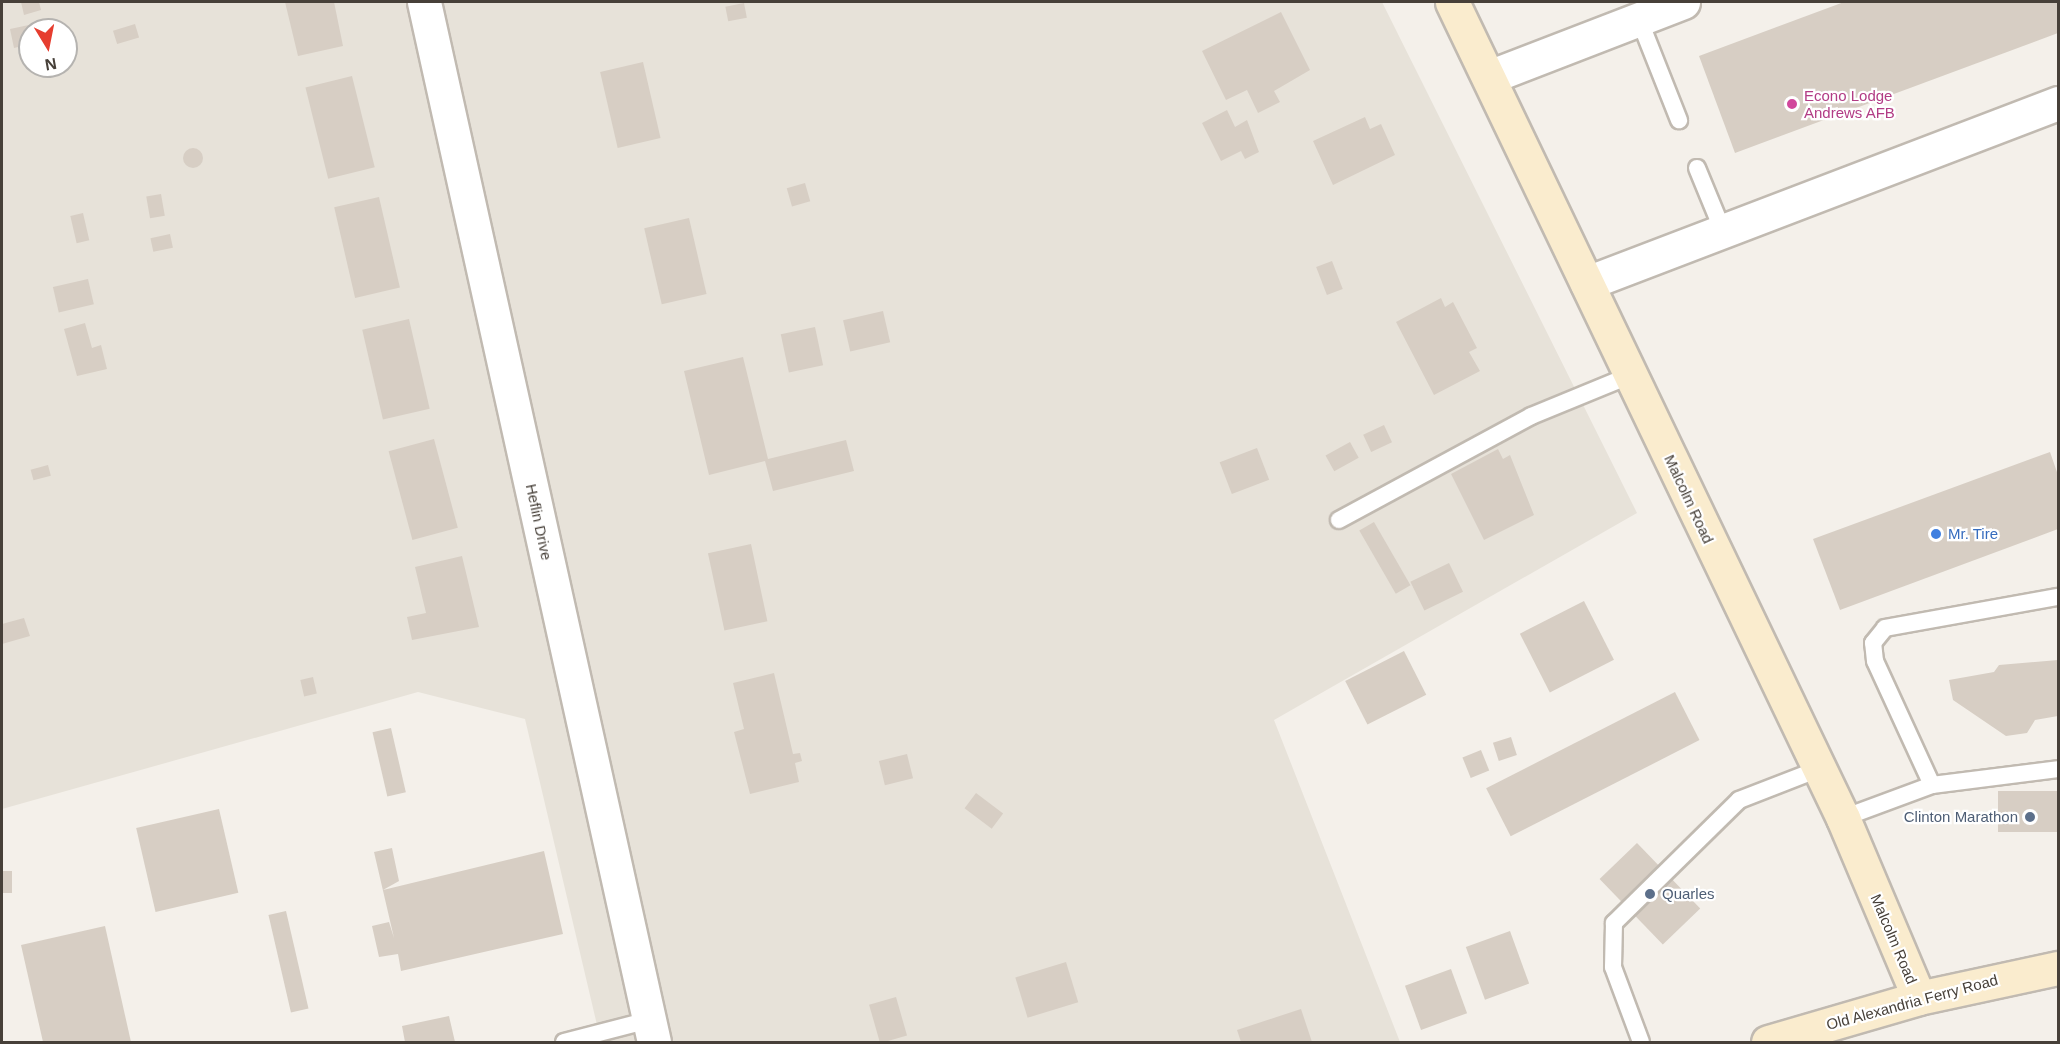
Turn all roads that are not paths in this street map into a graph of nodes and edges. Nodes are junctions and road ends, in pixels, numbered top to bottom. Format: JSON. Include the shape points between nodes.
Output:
{"nodes":[{"id":1,"x":424,"y":2,"type":"edge"},
{"id":2,"x":1452,"y":2,"type":"edge"},
{"id":3,"x":1683,"y":2,"type":"edge"},
{"id":4,"x":1640,"y":19,"type":"junction"},
{"id":5,"x":1489,"y":77,"type":"junction"},
{"id":6,"x":2058,"y":102,"type":"edge"},
{"id":7,"x":1679,"y":120,"type":"dead end"},
{"id":8,"x":1697,"y":168,"type":"dead end"},
{"id":9,"x":1723,"y":231,"type":"junction"},
{"id":10,"x":1587,"y":283,"type":"junction"},
{"id":11,"x":1631,"y":375,"type":"junction"},
{"id":12,"x":1339,"y":519,"type":"dead end"},
{"id":13,"x":2058,"y":597,"type":"edge"},
{"id":14,"x":1820,"y":769,"type":"junction"},
{"id":15,"x":2058,"y":769,"type":"edge"},
{"id":16,"x":1932,"y":785,"type":"junction"},
{"id":17,"x":1844,"y":818,"type":"junction"},
{"id":18,"x":2058,"y":968,"type":"edge"},
{"id":19,"x":1919,"y":998,"type":"junction"},
{"id":20,"x":652,"y":1031,"type":"edge"},
{"id":21,"x":564,"y":1042,"type":"edge"},
{"id":22,"x":1641,"y":1042,"type":"edge"},
{"id":23,"x":1768,"y":1042,"type":"edge"}],
"edges":[{"from":1,"to":20,"type":"street","name":"Heflin Drive"},
{"from":2,"to":5,"type":"street","name":"Malcolm Road"},
{"from":3,"to":4,"type":"street"},
{"from":4,"to":5,"type":"street"},
{"from":4,"to":7,"type":"lane"},
{"from":5,"to":10,"type":"street","name":"Malcolm Road"},
{"from":6,"to":9,"type":"street"},
{"from":8,"to":9,"type":"lane"},
{"from":9,"to":10,"type":"street"},
{"from":10,"to":11,"type":"street","name":"Malcolm Road"},
{"from":11,"to":12,"type":"lane","via":[[1531,416]]},
{"from":11,"to":14,"type":"street","name":"Malcolm Road"},
{"from":13,"to":16,"type":"lane","via":[[1885,628],[1873,643],[1875,661]]},
{"from":14,"to":17,"type":"street","name":"Malcolm Road"},
{"from":14,"to":22,"type":"lane","via":[[1738,800],[1614,923],[1613,967]]},
{"from":15,"to":16,"type":"lane"},
{"from":16,"to":17,"type":"lane"},
{"from":17,"to":19,"type":"street","name":"Malcolm Road"},
{"from":18,"to":19,"type":"street","name":"Old Alexandria Ferry Road"},
{"from":19,"to":23,"type":"street","name":"Old Alexandria Ferry Road"},
{"from":20,"to":21,"type":"lane"}]}
